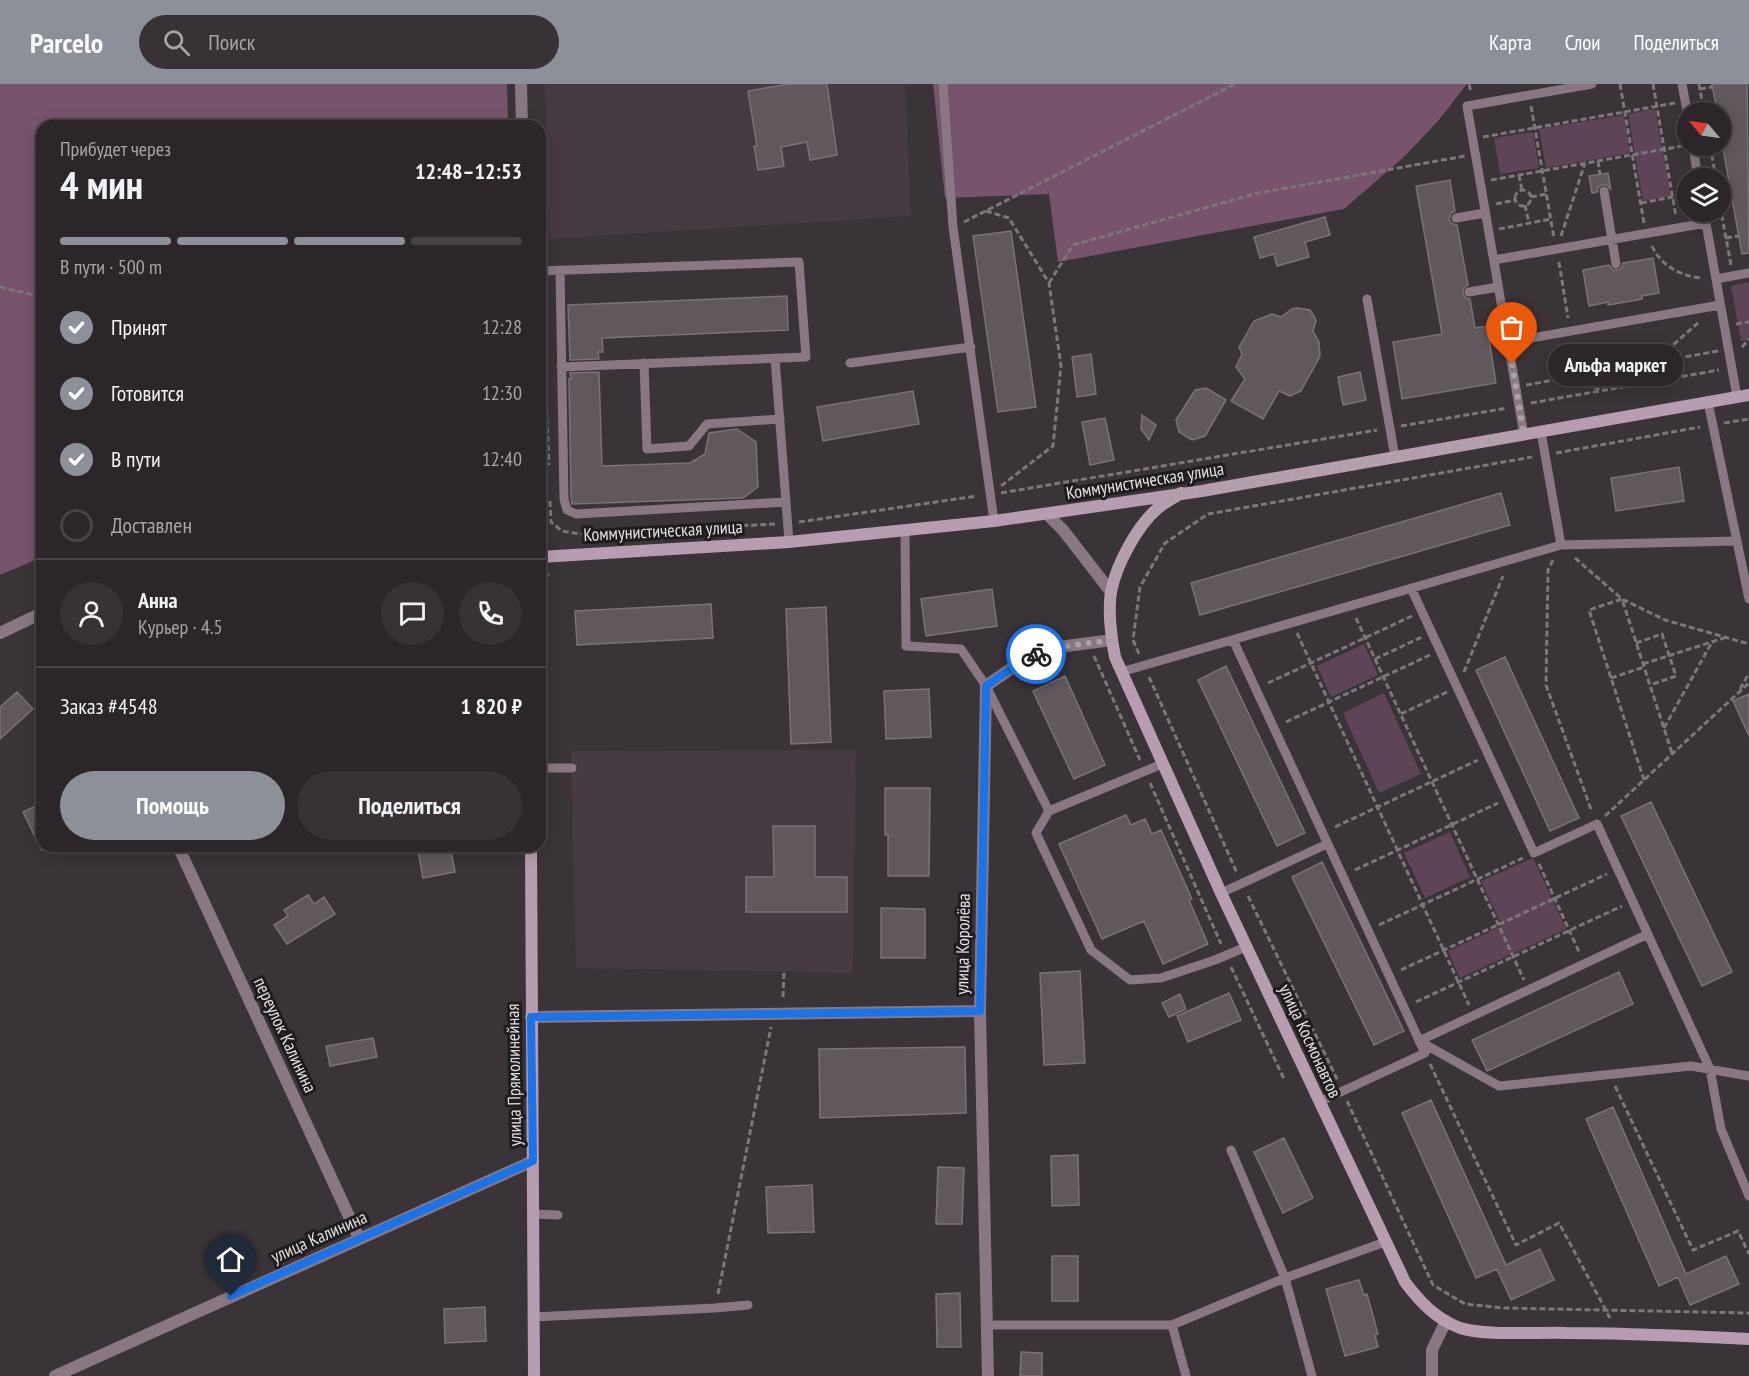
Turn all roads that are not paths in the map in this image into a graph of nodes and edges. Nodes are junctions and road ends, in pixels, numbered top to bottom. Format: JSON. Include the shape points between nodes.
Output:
{"nodes":[{"id":1,"x":521,"y":84,"type":"edge"},
{"id":2,"x":943,"y":84,"type":"edge"},
{"id":3,"x":1592,"y":84,"type":"edge"},
{"id":4,"x":1682,"y":84,"type":"edge"},
{"id":5,"x":1544,"y":88,"type":"edge"},
{"id":6,"x":1685,"y":102,"type":"edge"},
{"id":7,"x":522,"y":120,"type":"edge"},
{"id":8,"x":1604,"y":191,"type":"dead end"},
{"id":9,"x":1485,"y":210,"type":"junction"},
{"id":10,"x":1456,"y":218,"type":"dead end"},
{"id":11,"x":1706,"y":223,"type":"joint"},
{"id":12,"x":1612,"y":239,"type":"junction"},
{"id":13,"x":1494,"y":260,"type":"junction"},
{"id":14,"x":1616,"y":264,"type":"dead end"},
{"id":15,"x":560,"y":270,"type":"junction"},
{"id":16,"x":546,"y":271,"type":"edge"},
{"id":17,"x":1749,"y":273,"type":"edge"},
{"id":18,"x":1716,"y":279,"type":"junction"},
{"id":19,"x":1498,"y":287,"type":"junction"},
{"id":20,"x":1469,"y":292,"type":"dead end"},
{"id":21,"x":1367,"y":299,"type":"dead end"},
{"id":22,"x":1720,"y":304,"type":"junction"},
{"id":23,"x":1508,"y":342,"type":"junction"},
{"id":24,"x":971,"y":347,"type":"junction"},
{"id":25,"x":775,"y":358,"type":"junction"},
{"id":26,"x":644,"y":363,"type":"junction"},
{"id":27,"x":850,"y":363,"type":"dead end"},
{"id":28,"x":561,"y":367,"type":"junction"},
{"id":29,"x":1743,"y":396,"type":"edge"},
{"id":30,"x":1708,"y":402,"type":"junction"},
{"id":31,"x":780,"y":419,"type":"junction"},
{"id":32,"x":1541,"y":432,"type":"junction"},
{"id":33,"x":1524,"y":435,"type":"junction"},
{"id":34,"x":1395,"y":457,"type":"junction"},
{"id":35,"x":1181,"y":493,"type":"junction"},
{"id":36,"x":786,"y":502,"type":"junction"},
{"id":37,"x":1047,"y":514,"type":"junction"},
{"id":38,"x":994,"y":521,"type":"junction"},
{"id":39,"x":904,"y":530,"type":"junction"},
{"id":40,"x":789,"y":542,"type":"junction"},
{"id":41,"x":1736,"y":542,"type":"junction"},
{"id":42,"x":1561,"y":545,"type":"junction"},
{"id":43,"x":546,"y":557,"type":"edge"},
{"id":44,"x":1746,"y":577,"type":"edge"},
{"id":45,"x":1411,"y":588,"type":"junction"},
{"id":46,"x":1111,"y":592,"type":"junction"},
{"id":47,"x":1749,"y":600,"type":"edge"},
{"id":48,"x":36,"y":616,"type":"edge"},
{"id":49,"x":0,"y":633,"type":"edge"},
{"id":50,"x":1112,"y":640,"type":"junction"},
{"id":51,"x":1233,"y":640,"type":"junction"},
{"id":52,"x":1121,"y":672,"type":"junction"},
{"id":53,"x":986,"y":686,"type":"junction"},
{"id":54,"x":1162,"y":764,"type":"junction"},
{"id":55,"x":546,"y":768,"type":"edge"},
{"id":56,"x":572,"y":768,"type":"dead end"},
{"id":57,"x":1049,"y":811,"type":"junction"},
{"id":58,"x":1327,"y":844,"type":"junction"},
{"id":59,"x":181,"y":852,"type":"edge"},
{"id":60,"x":531,"y":852,"type":"edge"},
{"id":61,"x":1221,"y":893,"type":"junction"},
{"id":62,"x":1648,"y":934,"type":"junction"},
{"id":63,"x":1246,"y":947,"type":"junction"},
{"id":64,"x":980,"y":1011,"type":"junction"},
{"id":65,"x":531,"y":1017,"type":"junction"},
{"id":66,"x":1419,"y":1041,"type":"junction"},
{"id":67,"x":1710,"y":1069,"type":"junction"},
{"id":68,"x":1749,"y":1076,"type":"edge"},
{"id":69,"x":1320,"y":1102,"type":"junction"},
{"id":70,"x":1231,"y":1150,"type":"dead end"},
{"id":71,"x":533,"y":1161,"type":"junction"},
{"id":72,"x":1749,"y":1196,"type":"edge"},
{"id":73,"x":533,"y":1214,"type":"junction"},
{"id":74,"x":558,"y":1215,"type":"dead end"},
{"id":75,"x":359,"y":1238,"type":"junction"},
{"id":76,"x":1385,"y":1242,"type":"junction"},
{"id":77,"x":1285,"y":1278,"type":"junction"},
{"id":78,"x":748,"y":1305,"type":"dead end"},
{"id":79,"x":533,"y":1317,"type":"junction"},
{"id":80,"x":1446,"y":1321,"type":"junction"},
{"id":81,"x":1172,"y":1324,"type":"junction"},
{"id":82,"x":987,"y":1325,"type":"junction"},
{"id":83,"x":1749,"y":1339,"type":"edge"},
{"id":84,"x":59,"y":1375,"type":"edge"},
{"id":85,"x":534,"y":1376,"type":"edge"},
{"id":86,"x":988,"y":1376,"type":"edge"},
{"id":87,"x":1186,"y":1376,"type":"edge"},
{"id":88,"x":1312,"y":1376,"type":"edge"},
{"id":89,"x":1432,"y":1376,"type":"edge"}],
"edges":[{"from":1,"to":7,"type":"street"},
{"from":2,"to":24,"type":"lane","via":[[953,227]]},
{"from":3,"to":5,"type":"lane"},
{"from":4,"to":6,"type":"lane"},
{"from":5,"to":9,"type":"lane","via":[[1467,106]]},
{"from":8,"to":12,"type":"lane"},
{"from":9,"to":10,"type":"lane"},
{"from":9,"to":13,"type":"lane"},
{"from":11,"to":12,"type":"lane"},
{"from":11,"to":18,"type":"lane"},
{"from":12,"to":13,"type":"lane"},
{"from":12,"to":14,"type":"lane"},
{"from":13,"to":19,"type":"lane"},
{"from":15,"to":16,"type":"lane"},
{"from":15,"to":25,"type":"lane","via":[[799,262],[806,357]]},
{"from":15,"to":28,"type":"lane"},
{"from":17,"to":18,"type":"lane"},
{"from":18,"to":22,"type":"lane"},
{"from":19,"to":20,"type":"lane"},
{"from":19,"to":23,"type":"lane"},
{"from":21,"to":34,"type":"lane"},
{"from":22,"to":23,"type":"lane"},
{"from":22,"to":29,"type":"lane","via":[[1731,368]]},
{"from":23,"to":33,"type":"lane"},
{"from":24,"to":27,"type":"lane"},
{"from":24,"to":38,"type":"lane"},
{"from":25,"to":26,"type":"lane"},
{"from":25,"to":31,"type":"lane"},
{"from":26,"to":28,"type":"lane"},
{"from":26,"to":31,"type":"lane","via":[[647,449],[688,446],[706,424]]},
{"from":28,"to":36,"type":"lane","via":[[567,510],[576,514]]},
{"from":29,"to":30,"type":"main road","name":"Коммунистическая улица"},
{"from":30,"to":32,"type":"main road","name":"Коммунистическая улица"},
{"from":30,"to":41,"type":"lane"},
{"from":31,"to":36,"type":"lane"},
{"from":32,"to":33,"type":"main road","name":"Коммунистическая улица"},
{"from":32,"to":42,"type":"lane"},
{"from":33,"to":34,"type":"main road","name":"Коммунистическая улица"},
{"from":34,"to":35,"type":"main road","name":"Коммунистическая улица"},
{"from":35,"to":37,"type":"main road","name":"Коммунистическая улица"},
{"from":35,"to":46,"type":"main road","name":"улица Космонавтов","via":[[1158,508],[1137,532]]},
{"from":36,"to":40,"type":"lane"},
{"from":37,"to":38,"type":"main road","name":"Коммунистическая улица"},
{"from":37,"to":46,"type":"street"},
{"from":38,"to":39,"type":"main road","name":"Коммунистическая улица"},
{"from":39,"to":40,"type":"main road","name":"Коммунистическая улица"},
{"from":39,"to":53,"type":"lane","via":[[906,646],[961,649]]},
{"from":40,"to":43,"type":"main road","name":"Коммунистическая улица"},
{"from":41,"to":42,"type":"lane"},
{"from":41,"to":44,"type":"lane"},
{"from":42,"to":45,"type":"lane"},
{"from":44,"to":47,"type":"lane"},
{"from":45,"to":51,"type":"lane"},
{"from":45,"to":62,"type":"lane","via":[[1534,853],[1597,824]]},
{"from":46,"to":50,"type":"main road","name":"улица Космонавтов"},
{"from":48,"to":49,"type":"street"},
{"from":50,"to":52,"type":"main road","name":"улица Космонавтов"},
{"from":50,"to":53,"type":"street","via":[[1059,647],[1028,657]]},
{"from":51,"to":52,"type":"lane"},
{"from":51,"to":58,"type":"lane"},
{"from":52,"to":54,"type":"main road","name":"улица Космонавтов"},
{"from":53,"to":57,"type":"lane"},
{"from":53,"to":64,"type":"street","name":"улица Королёва"},
{"from":54,"to":57,"type":"lane"},
{"from":54,"to":61,"type":"main road","name":"улица Космонавтов"},
{"from":55,"to":56,"type":"lane"},
{"from":57,"to":63,"type":"lane","via":[[1036,833],[1091,950],[1130,980],[1161,978]]},
{"from":58,"to":61,"type":"lane"},
{"from":58,"to":66,"type":"lane"},
{"from":59,"to":75,"type":"street","name":"переулок Калинина"},
{"from":60,"to":65,"type":"main road","name":"улица Прямолинейная"},
{"from":61,"to":63,"type":"main road","name":"улица Космонавтов"},
{"from":62,"to":66,"type":"lane"},
{"from":62,"to":67,"type":"lane"},
{"from":63,"to":69,"type":"main road","name":"улица Космонавтов"},
{"from":64,"to":65,"type":"street"},
{"from":64,"to":82,"type":"street","name":"улица Королёва"},
{"from":65,"to":71,"type":"main road","name":"улица Прямолинейная"},
{"from":66,"to":67,"type":"lane","via":[[1499,1086],[1691,1066]]},
{"from":66,"to":69,"type":"lane","via":[[1425,1053]]},
{"from":67,"to":68,"type":"lane"},
{"from":67,"to":72,"type":"lane","via":[[1721,1129]]},
{"from":69,"to":76,"type":"main road","name":"улица Космонавтов"},
{"from":70,"to":77,"type":"lane"},
{"from":71,"to":73,"type":"main road","name":"улица Прямолинейная"},
{"from":71,"to":75,"type":"street","name":"улица Калинина"},
{"from":73,"to":74,"type":"lane"},
{"from":73,"to":79,"type":"main road","name":"улица Прямолинейная"},
{"from":75,"to":84,"type":"street","name":"улица Калинина"},
{"from":76,"to":77,"type":"lane"},
{"from":76,"to":80,"type":"main road","name":"улица Космонавтов","via":[[1405,1282],[1420,1301]]},
{"from":77,"to":81,"type":"lane"},
{"from":77,"to":88,"type":"lane"},
{"from":78,"to":79,"type":"lane"},
{"from":79,"to":85,"type":"main road","name":"улица Прямолинейная"},
{"from":80,"to":83,"type":"main road","name":"улица Космонавтов","via":[[1462,1329],[1490,1332]]},
{"from":80,"to":89,"type":"street","via":[[1432,1350]]},
{"from":81,"to":82,"type":"lane"},
{"from":81,"to":87,"type":"lane"},
{"from":82,"to":86,"type":"street","name":"улица Королёва"}]}
